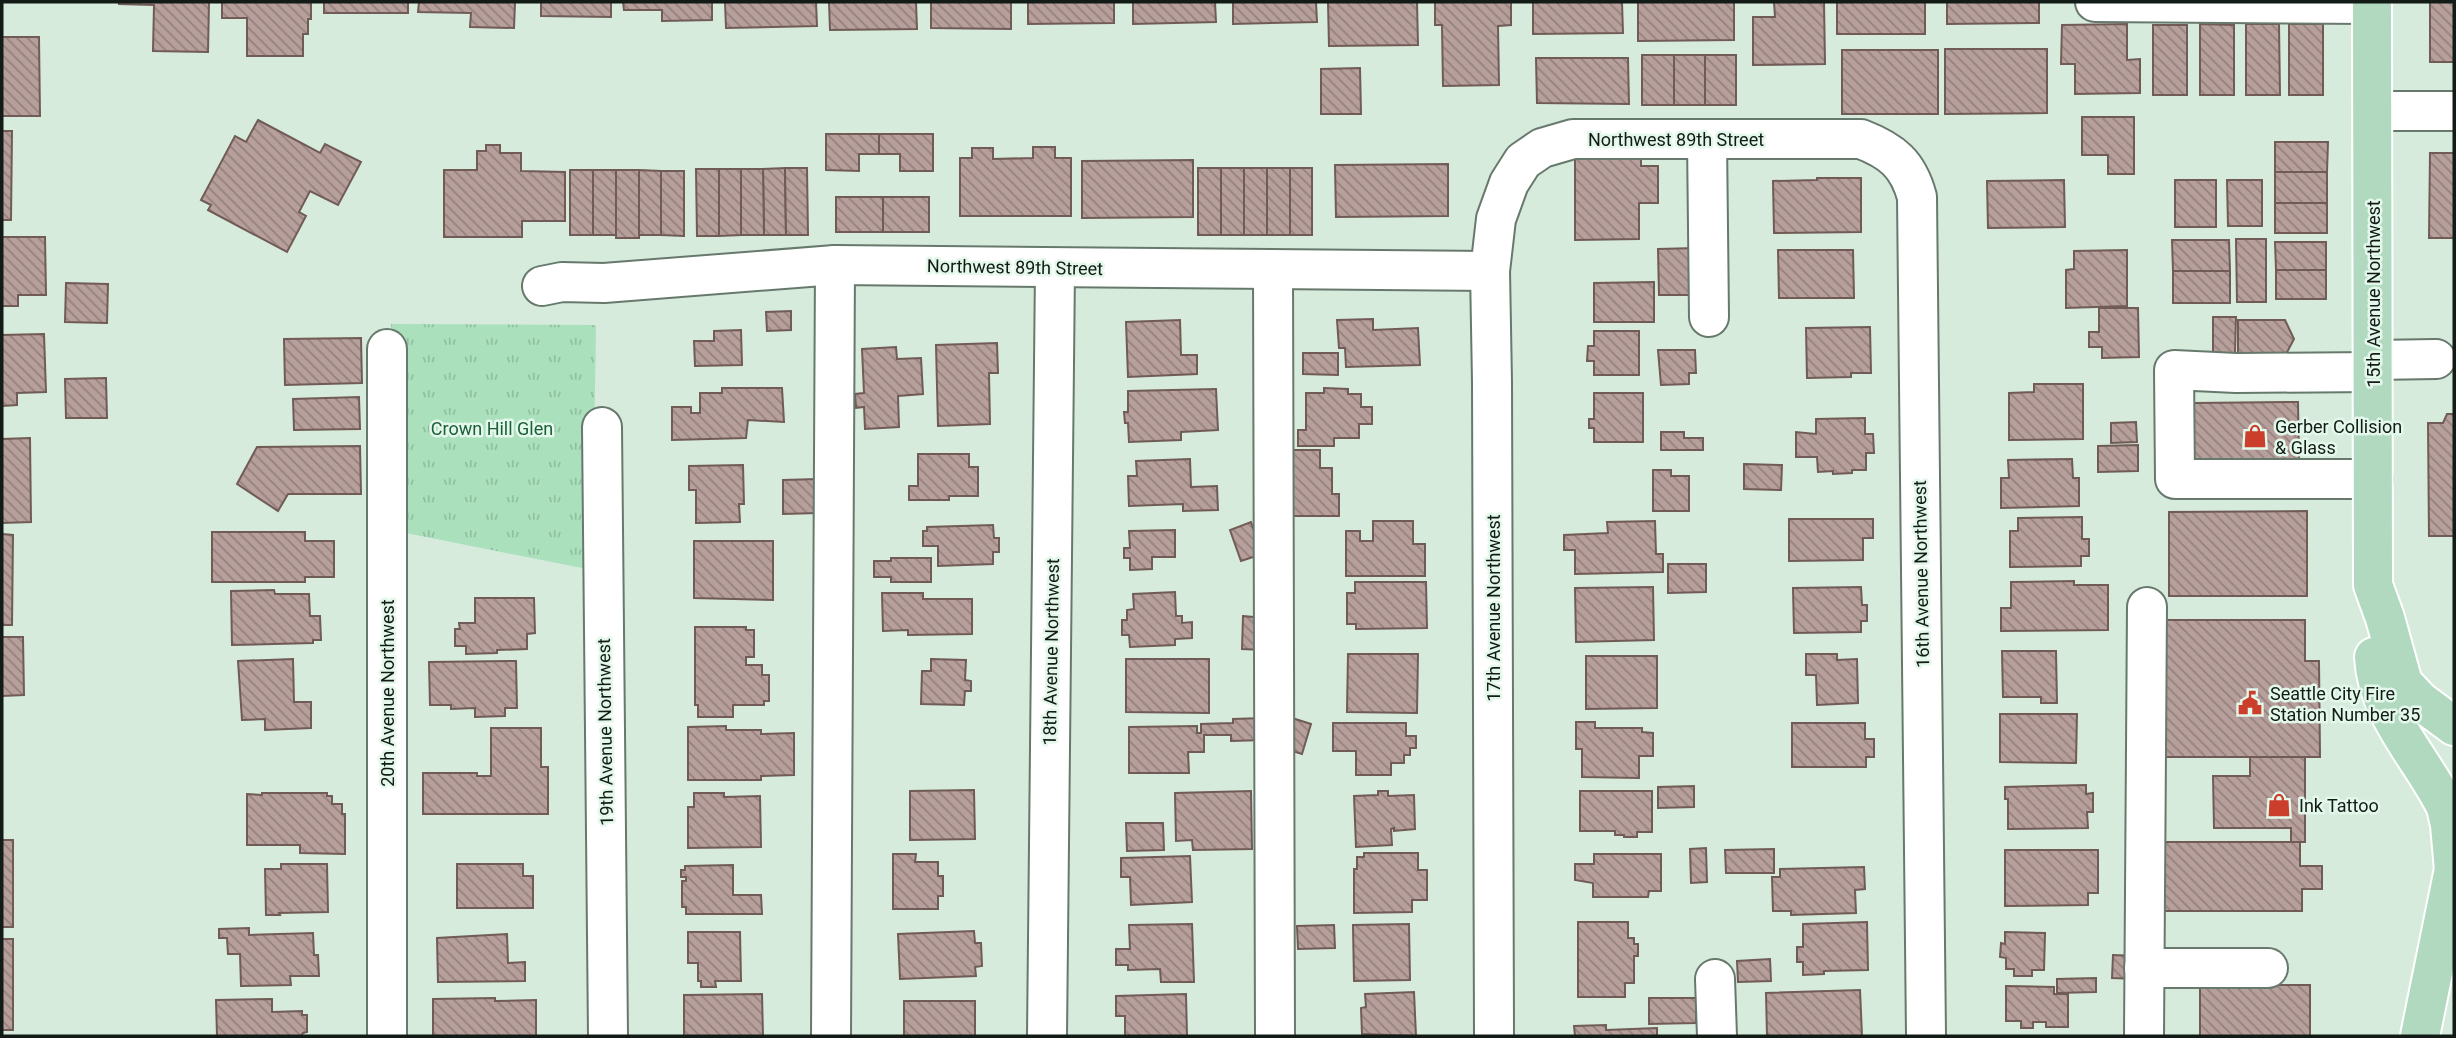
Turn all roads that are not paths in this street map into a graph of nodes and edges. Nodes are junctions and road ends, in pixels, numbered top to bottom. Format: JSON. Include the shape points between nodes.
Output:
{"nodes":[{"id":1,"x":2095,"y":2,"type":"edge"},
{"id":2,"x":2372,"y":3,"type":"edge"},
{"id":3,"x":2373,"y":111,"type":"junction"},
{"id":4,"x":2454,"y":111,"type":"edge"},
{"id":5,"x":1707,"y":139,"type":"junction"},
{"id":6,"x":1861,"y":139,"type":"joint"},
{"id":7,"x":1509,"y":183,"type":"joint"},
{"id":8,"x":835,"y":265,"type":"junction"},
{"id":9,"x":1055,"y":268,"type":"junction"},
{"id":10,"x":1273,"y":270,"type":"junction"},
{"id":11,"x":1490,"y":271,"type":"junction"},
{"id":12,"x":542,"y":286,"type":"dead end"},
{"id":13,"x":1709,"y":317,"type":"dead end"},
{"id":14,"x":387,"y":349,"type":"dead end"},
{"id":15,"x":2435,"y":359,"type":"dead end"},
{"id":16,"x":2373,"y":366,"type":"junction"},
{"id":17,"x":602,"y":427,"type":"dead end"},
{"id":18,"x":2373,"y":480,"type":"junction"},
{"id":19,"x":2373,"y":585,"type":"junction"},
{"id":20,"x":2147,"y":607,"type":"dead end"},
{"id":21,"x":2454,"y":726,"type":"edge"},
{"id":22,"x":2454,"y":870,"type":"edge"},
{"id":23,"x":2144,"y":968,"type":"junction"},
{"id":24,"x":2268,"y":968,"type":"dead end"},
{"id":25,"x":1716,"y":979,"type":"dead end"},
{"id":26,"x":387,"y":1036,"type":"edge"},
{"id":27,"x":608,"y":1036,"type":"edge"},
{"id":28,"x":831,"y":1036,"type":"edge"},
{"id":29,"x":1047,"y":1036,"type":"edge"},
{"id":30,"x":1275,"y":1036,"type":"edge"},
{"id":31,"x":1494,"y":1036,"type":"edge"},
{"id":32,"x":1717,"y":1036,"type":"edge"},
{"id":33,"x":1926,"y":1036,"type":"edge"},
{"id":34,"x":2144,"y":1036,"type":"edge"},
{"id":35,"x":2420,"y":1036,"type":"edge"}],
"edges":[{"from":1,"to":2,"type":"street"},
{"from":2,"to":3,"type":"main road","name":"15th Avenue Northwest"},
{"from":3,"to":4,"type":"street"},
{"from":3,"to":16,"type":"main road","name":"15th Avenue Northwest"},
{"from":5,"to":6,"type":"street","name":"Northwest 89th Street"},
{"from":5,"to":7,"type":"street","name":"Northwest 89th Street","via":[[1555,142],[1523,161]]},
{"from":5,"to":13,"type":"street"},
{"from":6,"to":33,"type":"street","name":"16th Avenue Northwest","via":[[1885,148],[1902,164],[1917,197]]},
{"from":7,"to":11,"type":"street","name":"17th Avenue Northwest","via":[[1496,219]]},
{"from":8,"to":9,"type":"street","name":"Northwest 89th Street"},
{"from":8,"to":12,"type":"street","name":"Northwest 89th Street"},
{"from":8,"to":28,"type":"street"},
{"from":9,"to":10,"type":"street","name":"Northwest 89th Street"},
{"from":9,"to":29,"type":"street","name":"18th Avenue Northwest"},
{"from":10,"to":11,"type":"street","name":"Northwest 89th Street"},
{"from":10,"to":30,"type":"street"},
{"from":11,"to":31,"type":"street","name":"17th Avenue Northwest"},
{"from":14,"to":26,"type":"street","name":"20th Avenue Northwest"},
{"from":15,"to":16,"type":"street"},
{"from":16,"to":18,"type":"main road","name":"15th Avenue Northwest"},
{"from":16,"to":18,"type":"street","via":[[2236,373],[2174,370],[2175,480]]},
{"from":17,"to":27,"type":"street","name":"19th Avenue Northwest"},
{"from":18,"to":19,"type":"main road","name":"15th Avenue Northwest"},
{"from":19,"to":21,"type":"main road","name":"15th Avenue Northwest","via":[[2403,683]]},
{"from":19,"to":22,"type":"main road","via":[[2378,685],[2446,807]]},
{"from":20,"to":23,"type":"street"},
{"from":22,"to":35,"type":"main road"},
{"from":23,"to":24,"type":"street"},
{"from":23,"to":34,"type":"street"},
{"from":25,"to":32,"type":"street"}]}
